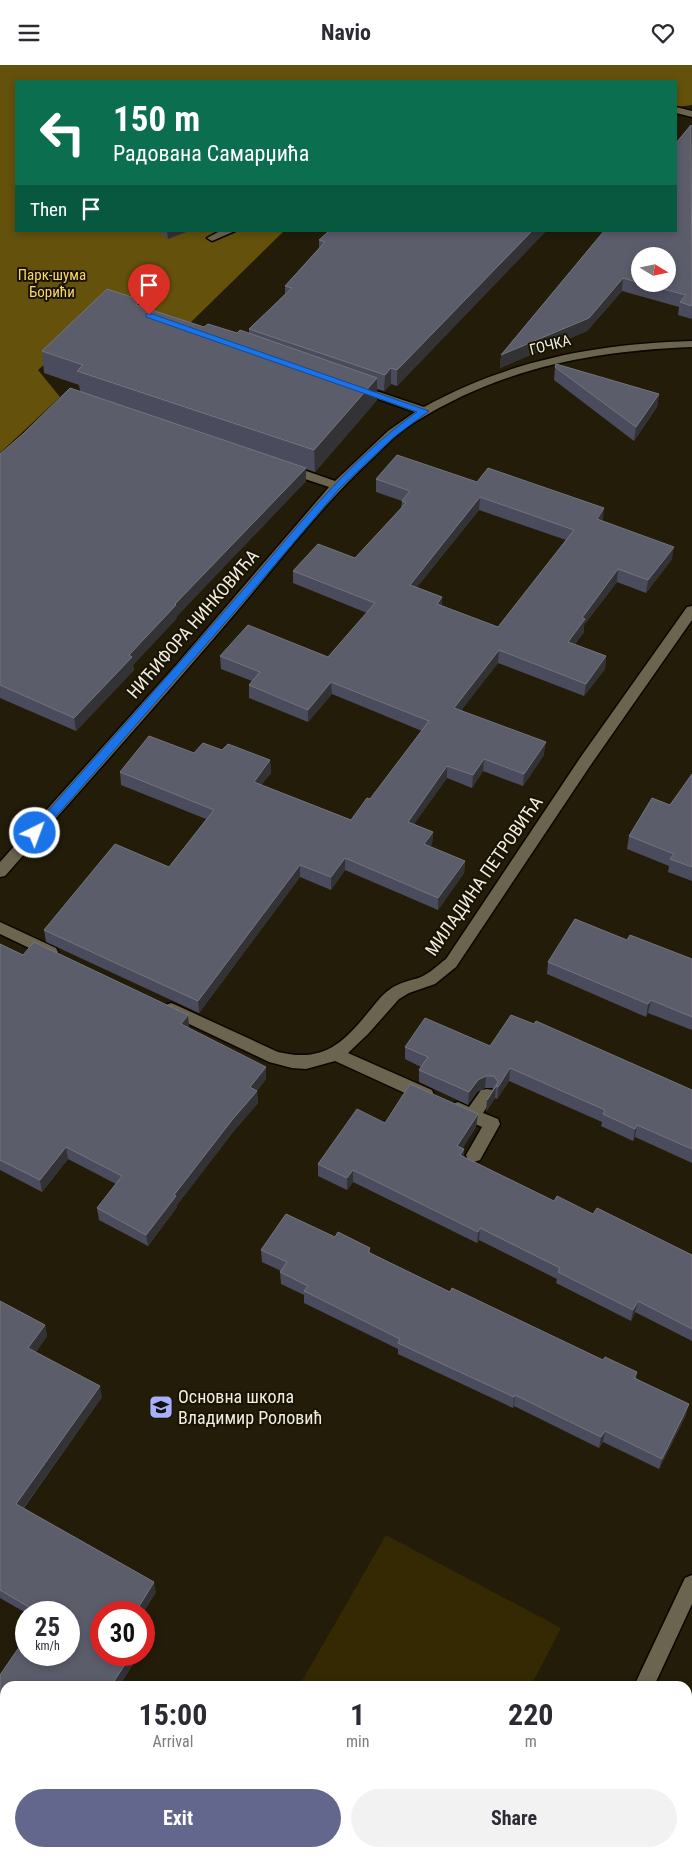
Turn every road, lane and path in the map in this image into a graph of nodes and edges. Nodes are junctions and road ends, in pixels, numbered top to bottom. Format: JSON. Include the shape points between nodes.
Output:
{"nodes":[{"id":1,"x":677,"y":110,"type":"edge"},
{"id":2,"x":692,"y":114,"type":"edge"},
{"id":3,"x":227,"y":232,"type":"edge"},
{"id":4,"x":212,"y":238,"type":"dead end"},
{"id":5,"x":692,"y":344,"type":"edge"},
{"id":6,"x":344,"y":383,"type":"edge"},
{"id":7,"x":424,"y":411,"type":"junction"},
{"id":8,"x":274,"y":465,"type":"edge"},
{"id":9,"x":337,"y":486,"type":"junction"},
{"id":10,"x":692,"y":610,"type":"edge"},
{"id":11,"x":0,"y":872,"type":"edge"},
{"id":12,"x":0,"y":928,"type":"edge"},
{"id":13,"x":62,"y":958,"type":"edge"},
{"id":14,"x":160,"y":1004,"type":"edge"},
{"id":15,"x":336,"y":1055,"type":"junction"},
{"id":16,"x":487,"y":1095,"type":"edge"},
{"id":17,"x":472,"y":1115,"type":"junction"},
{"id":18,"x":474,"y":1155,"type":"dead end"},
{"id":19,"x":692,"y":1584,"type":"edge"},
{"id":20,"x":646,"y":1681,"type":"edge"}],
"edges":[{"from":1,"to":2,"type":"street"},
{"from":3,"to":4,"type":"street"},
{"from":5,"to":7,"type":"street","name":"ГОЧКА","via":[[640,345],[554,358],[495,377]]},
{"from":6,"to":7,"type":"street"},
{"from":7,"to":9,"type":"street","name":"НИЋИФОРА НИНКОВИЋА","via":[[391,435]]},
{"from":8,"to":9,"type":"street"},
{"from":9,"to":11,"type":"street","name":"НИЋИФОРА НИНКОВИЋА"},
{"from":10,"to":15,"type":"street","name":"МИЛАДИНА ПЕТРОВИЋА","via":[[585,762],[451,963],[428,980],[397,991],[360,1034]]},
{"from":12,"to":13,"type":"street"},
{"from":14,"to":15,"type":"street","name":"МИЛАДИНА ПЕТРОВИЋА","via":[[275,1058],[304,1063]]},
{"from":15,"to":17,"type":"street"},
{"from":16,"to":17,"type":"street"},
{"from":17,"to":18,"type":"street","via":[[492,1124]]},
{"from":19,"to":20,"type":"street"}]}
